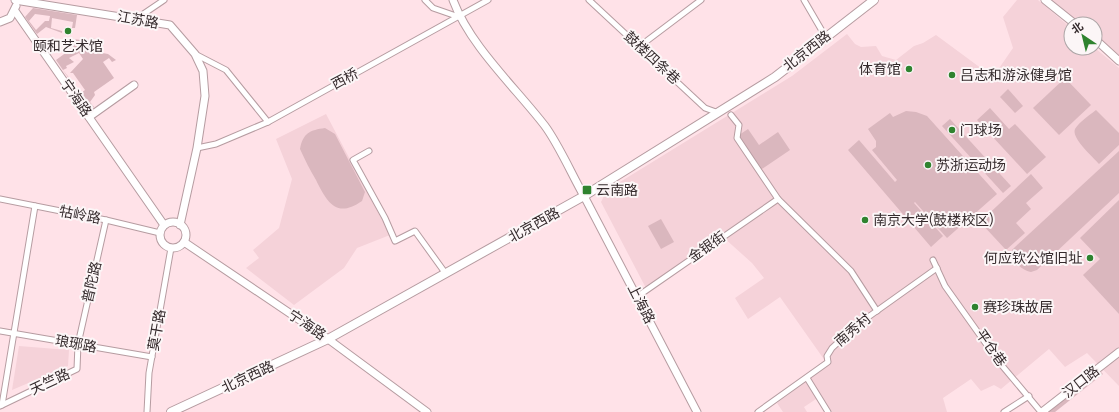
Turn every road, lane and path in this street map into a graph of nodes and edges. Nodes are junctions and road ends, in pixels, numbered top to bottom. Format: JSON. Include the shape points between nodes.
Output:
{"nodes":[{"id":1,"x":15,"y":0,"type":"edge"},
{"id":2,"x":426,"y":0,"type":"edge"},
{"id":3,"x":453,"y":0,"type":"edge"},
{"id":4,"x":488,"y":0,"type":"edge"},
{"id":5,"x":589,"y":0,"type":"edge"},
{"id":6,"x":701,"y":0,"type":"edge"},
{"id":7,"x":804,"y":0,"type":"edge"},
{"id":8,"x":874,"y":0,"type":"edge"},
{"id":9,"x":1045,"y":0,"type":"edge"},
{"id":10,"x":161,"y":1,"type":"edge"},
{"id":11,"x":15,"y":10,"type":"junction"},
{"id":12,"x":1065,"y":16,"type":"edge"},
{"id":13,"x":459,"y":17,"type":"junction"},
{"id":14,"x":136,"y":19,"type":"junction"},
{"id":15,"x":0,"y":22,"type":"edge"},
{"id":16,"x":825,"y":36,"type":"junction"},
{"id":17,"x":640,"y":46,"type":"junction"},
{"id":18,"x":1103,"y":47,"type":"edge"},
{"id":19,"x":195,"y":54,"type":"junction"},
{"id":20,"x":1119,"y":62,"type":"edge"},
{"id":21,"x":134,"y":85,"type":"dead end"},
{"id":22,"x":716,"y":112,"type":"junction"},
{"id":23,"x":731,"y":115,"type":"dead end"},
{"id":24,"x":89,"y":117,"type":"junction"},
{"id":25,"x":268,"y":122,"type":"junction"},
{"id":26,"x":197,"y":148,"type":"junction"},
{"id":27,"x":369,"y":151,"type":"dead end"},
{"id":28,"x":584,"y":196,"type":"junction"},
{"id":29,"x":778,"y":199,"type":"junction"},
{"id":30,"x":0,"y":200,"type":"edge"},
{"id":31,"x":35,"y":206,"type":"junction"},
{"id":32,"x":106,"y":220,"type":"junction"},
{"id":33,"x":164,"y":225,"type":"junction"},
{"id":34,"x":180,"y":225,"type":"junction"},
{"id":35,"x":160,"y":233,"type":"junction"},
{"id":36,"x":184,"y":242,"type":"junction"},
{"id":37,"x":171,"y":248,"type":"junction"},
{"id":38,"x":933,"y":260,"type":"dead end"},
{"id":39,"x":937,"y":268,"type":"junction"},
{"id":40,"x":446,"y":274,"type":"junction"},
{"id":41,"x":638,"y":296,"type":"junction"},
{"id":42,"x":876,"y":311,"type":"junction"},
{"id":43,"x":0,"y":331,"type":"edge"},
{"id":44,"x":14,"y":333,"type":"junction"},
{"id":45,"x":328,"y":339,"type":"junction"},
{"id":46,"x":78,"y":344,"type":"junction"},
{"id":47,"x":1119,"y":352,"type":"edge"},
{"id":48,"x":152,"y":357,"type":"junction"},
{"id":49,"x":807,"y":378,"type":"junction"},
{"id":50,"x":1029,"y":396,"type":"junction"},
{"id":51,"x":1,"y":405,"type":"edge"},
{"id":52,"x":147,"y":412,"type":"edge"},
{"id":53,"x":171,"y":412,"type":"edge"},
{"id":54,"x":428,"y":412,"type":"edge"},
{"id":55,"x":697,"y":412,"type":"edge"},
{"id":56,"x":758,"y":412,"type":"edge"},
{"id":57,"x":828,"y":412,"type":"edge"},
{"id":58,"x":1004,"y":412,"type":"edge"},
{"id":59,"x":1042,"y":412,"type":"edge"}],
"edges":[{"from":1,"to":11,"type":"street"},
{"from":1,"to":14,"type":"street","name":"江苏路"},
{"from":2,"to":13,"type":"street","via":[[433,8]]},
{"from":3,"to":13,"type":"street"},
{"from":4,"to":13,"type":"street","name":"西桥"},
{"from":5,"to":17,"type":"street","name":"鼓楼四条巷"},
{"from":6,"to":17,"type":"street"},
{"from":7,"to":16,"type":"street"},
{"from":8,"to":16,"type":"main road","name":"北京西路"},
{"from":9,"to":12,"type":"street"},
{"from":10,"to":14,"type":"street"},
{"from":11,"to":15,"type":"street","via":[[10,18]]},
{"from":11,"to":24,"type":"street","name":"宁海路"},
{"from":13,"to":25,"type":"street","name":"西桥"},
{"from":13,"to":28,"type":"street","via":[[546,128]]},
{"from":14,"to":19,"type":"street","name":"江苏路","via":[[170,25]]},
{"from":16,"to":22,"type":"main road","name":"北京西路","via":[[775,77]]},
{"from":17,"to":22,"type":"street","name":"鼓楼四条巷","via":[[704,108]]},
{"from":18,"to":20,"type":"street"},
{"from":19,"to":25,"type":"street","via":[[226,70]]},
{"from":19,"to":26,"type":"street","name":"江苏路","via":[[203,71],[205,83]]},
{"from":21,"to":24,"type":"street"},
{"from":22,"to":28,"type":"main road","name":"北京西路"},
{"from":23,"to":29,"type":"street","via":[[739,125],[737,138]]},
{"from":24,"to":33,"type":"street","name":"宁海路"},
{"from":25,"to":26,"type":"street","name":"西桥","via":[[216,144]]},
{"from":26,"to":34,"type":"street","name":"江苏路"},
{"from":27,"to":40,"type":"street","via":[[353,160],[396,241],[415,232]]},
{"from":28,"to":40,"type":"main road","name":"北京西路"},
{"from":28,"to":41,"type":"street","name":"上海路"},
{"from":29,"to":41,"type":"street","name":"金银街"},
{"from":29,"to":42,"type":"street","via":[[851,271]]},
{"from":30,"to":31,"type":"street","name":"牯岭路"},
{"from":31,"to":32,"type":"street","name":"牯岭路"},
{"from":31,"to":44,"type":"street"},
{"from":32,"to":35,"type":"street","name":"牯岭路"},
{"from":32,"to":46,"type":"street","name":"普陀路"},
{"from":33,"to":34,"type":"street","via":[[172,222]]},
{"from":33,"to":35,"type":"street"},
{"from":34,"to":36,"type":"street","via":[[185,231]]},
{"from":35,"to":37,"type":"street","via":[[163,245]]},
{"from":36,"to":37,"type":"street","via":[[178,247]]},
{"from":36,"to":45,"type":"street","name":"宁海路"},
{"from":37,"to":48,"type":"street","name":"莫干路"},
{"from":38,"to":39,"type":"street","name":"平仓巷"},
{"from":39,"to":42,"type":"street","name":"南秀村"},
{"from":39,"to":50,"type":"street","name":"平仓巷","via":[[945,286],[999,362]]},
{"from":40,"to":45,"type":"main road","name":"北京西路"},
{"from":41,"to":55,"type":"street","name":"上海路"},
{"from":42,"to":49,"type":"street","name":"南秀村","via":[[832,348],[827,356],[828,362]]},
{"from":43,"to":44,"type":"street","name":"琅琊路"},
{"from":44,"to":46,"type":"street","name":"琅琊路"},
{"from":44,"to":51,"type":"street"},
{"from":45,"to":53,"type":"main road","name":"北京西路"},
{"from":45,"to":54,"type":"street","name":"宁海路"},
{"from":46,"to":48,"type":"street","name":"琅琊路"},
{"from":46,"to":51,"type":"street","name":"天竺路","via":[[77,369]]},
{"from":47,"to":59,"type":"street","name":"汉口路"},
{"from":48,"to":52,"type":"street","name":"莫干路"},
{"from":49,"to":56,"type":"street","name":"南秀村"},
{"from":49,"to":57,"type":"street"},
{"from":50,"to":58,"type":"street"},
{"from":50,"to":59,"type":"street","name":"平仓巷"}]}
